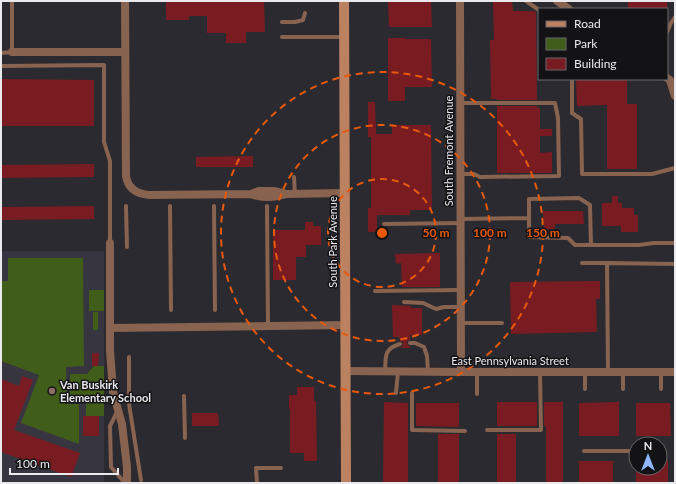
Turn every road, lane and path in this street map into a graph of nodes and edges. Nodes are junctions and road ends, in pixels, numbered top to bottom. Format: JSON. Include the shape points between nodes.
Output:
{"nodes":[{"id":1,"x":12,"y":1,"type":"edge"},
{"id":2,"x":125,"y":1,"type":"edge"},
{"id":3,"x":344,"y":1,"type":"edge"},
{"id":4,"x":460,"y":1,"type":"edge"},
{"id":5,"x":526,"y":1,"type":"edge"},
{"id":6,"x":557,"y":1,"type":"edge"},
{"id":7,"x":565,"y":8,"type":"edge"},
{"id":8,"x":538,"y":9,"type":"edge"},
{"id":9,"x":305,"y":13,"type":"dead end"},
{"id":10,"x":675,"y":17,"type":"edge"},
{"id":11,"x":282,"y":22,"type":"dead end"},
{"id":12,"x":668,"y":28,"type":"edge"},
{"id":13,"x":282,"y":37,"type":"dead end"},
{"id":14,"x":344,"y":37,"type":"junction"},
{"id":15,"x":12,"y":52,"type":"junction"},
{"id":16,"x":125,"y":52,"type":"junction"},
{"id":17,"x":1,"y":53,"type":"edge"},
{"id":18,"x":1,"y":66,"type":"edge"},
{"id":19,"x":670,"y":77,"type":"edge"},
{"id":20,"x":572,"y":80,"type":"edge"},
{"id":21,"x":675,"y":96,"type":"edge"},
{"id":22,"x":460,"y":103,"type":"junction"},
{"id":23,"x":675,"y":168,"type":"edge"},
{"id":24,"x":460,"y":174,"type":"junction"},
{"id":25,"x":294,"y":177,"type":"dead end"},
{"id":26,"x":345,"y":193,"type":"junction"},
{"id":27,"x":291,"y":194,"type":"junction"},
{"id":28,"x":126,"y":206,"type":"dead end"},
{"id":29,"x":170,"y":206,"type":"dead end"},
{"id":30,"x":214,"y":206,"type":"dead end"},
{"id":31,"x":266,"y":206,"type":"dead end"},
{"id":32,"x":529,"y":218,"type":"junction"},
{"id":33,"x":461,"y":221,"type":"junction"},
{"id":34,"x":384,"y":224,"type":"dead end"},
{"id":35,"x":110,"y":243,"type":"joint"},
{"id":36,"x":675,"y":243,"type":"edge"},
{"id":37,"x":591,"y":245,"type":"junction"},
{"id":38,"x":127,"y":247,"type":"dead end"},
{"id":39,"x":582,"y":263,"type":"dead end"},
{"id":40,"x":607,"y":263,"type":"junction"},
{"id":41,"x":675,"y":264,"type":"edge"},
{"id":42,"x":461,"y":290,"type":"junction"},
{"id":43,"x":375,"y":291,"type":"dead end"},
{"id":44,"x":404,"y":302,"type":"dead end"},
{"id":45,"x":461,"y":307,"type":"junction"},
{"id":46,"x":171,"y":310,"type":"dead end"},
{"id":47,"x":215,"y":310,"type":"dead end"},
{"id":48,"x":502,"y":322,"type":"dead end"},
{"id":49,"x":461,"y":323,"type":"junction"},
{"id":50,"x":268,"y":326,"type":"junction"},
{"id":51,"x":346,"y":326,"type":"junction"},
{"id":52,"x":110,"y":328,"type":"junction"},
{"id":53,"x":400,"y":344,"type":"dead end"},
{"id":54,"x":410,"y":344,"type":"dead end"},
{"id":55,"x":129,"y":357,"type":"dead end"},
{"id":56,"x":346,"y":371,"type":"junction"},
{"id":57,"x":385,"y":372,"type":"junction"},
{"id":58,"x":398,"y":372,"type":"junction"},
{"id":59,"x":428,"y":372,"type":"junction"},
{"id":60,"x":461,"y":372,"type":"junction"},
{"id":61,"x":477,"y":372,"type":"junction"},
{"id":62,"x":540,"y":372,"type":"junction"},
{"id":63,"x":585,"y":372,"type":"junction"},
{"id":64,"x":608,"y":372,"type":"junction"},
{"id":65,"x":623,"y":372,"type":"junction"},
{"id":66,"x":661,"y":372,"type":"junction"},
{"id":67,"x":675,"y":372,"type":"edge"},
{"id":68,"x":585,"y":389,"type":"dead end"},
{"id":69,"x":623,"y":389,"type":"dead end"},
{"id":70,"x":661,"y":389,"type":"dead end"},
{"id":71,"x":396,"y":393,"type":"dead end"},
{"id":72,"x":412,"y":393,"type":"dead end"},
{"id":73,"x":477,"y":394,"type":"dead end"},
{"id":74,"x":184,"y":396,"type":"dead end"},
{"id":75,"x":118,"y":409,"type":"junction"},
{"id":76,"x":487,"y":430,"type":"dead end"},
{"id":77,"x":466,"y":431,"type":"dead end"},
{"id":78,"x":185,"y":438,"type":"dead end"},
{"id":79,"x":584,"y":451,"type":"dead end"},
{"id":80,"x":628,"y":451,"type":"edge"},
{"id":81,"x":281,"y":468,"type":"dead end"},
{"id":82,"x":141,"y":480,"type":"dead end"},
{"id":83,"x":126,"y":483,"type":"edge"},
{"id":84,"x":257,"y":483,"type":"edge"},
{"id":85,"x":346,"y":483,"type":"edge"}],
"edges":[{"from":1,"to":15,"type":"lane"},
{"from":2,"to":16,"type":"street"},
{"from":3,"to":14,"type":"main road","name":"South Park Avenue"},
{"from":4,"to":22,"type":"street","name":"South Fremont Avenue"},
{"from":5,"to":8,"type":"lane"},
{"from":6,"to":7,"type":"street"},
{"from":9,"to":11,"type":"lane","via":[[303,20]]},
{"from":10,"to":12,"type":"lane"},
{"from":13,"to":14,"type":"lane"},
{"from":14,"to":26,"type":"main road","name":"South Park Avenue"},
{"from":15,"to":16,"type":"street"},
{"from":15,"to":17,"type":"lane"},
{"from":16,"to":27,"type":"street","via":[[126,176],[133,190],[149,195],[251,194],[259,191]]},
{"from":18,"to":35,"type":"lane","via":[[104,65],[104,142],[110,161]]},
{"from":19,"to":21,"type":"street"},
{"from":20,"to":23,"type":"lane","via":[[572,113],[581,119],[582,174],[652,174]]},
{"from":22,"to":24,"type":"street","name":"South Fremont Avenue"},
{"from":22,"to":24,"type":"lane","via":[[554,103],[558,118],[559,176],[480,177],[474,174]]},
{"from":24,"to":33,"type":"street","name":"South Fremont Avenue"},
{"from":25,"to":27,"type":"lane"},
{"from":26,"to":27,"type":"street"},
{"from":26,"to":51,"type":"main road","name":"South Park Avenue"},
{"from":28,"to":38,"type":"lane"},
{"from":29,"to":46,"type":"lane"},
{"from":30,"to":47,"type":"lane"},
{"from":31,"to":50,"type":"lane"},
{"from":32,"to":33,"type":"lane"},
{"from":32,"to":37,"type":"lane","via":[[529,237],[568,238],[575,245]]},
{"from":32,"to":37,"type":"lane","via":[[529,199],[579,198],[590,205]]},
{"from":33,"to":34,"type":"lane"},
{"from":33,"to":42,"type":"street","name":"South Fremont Avenue"},
{"from":35,"to":52,"type":"street"},
{"from":36,"to":37,"type":"lane"},
{"from":39,"to":40,"type":"lane"},
{"from":40,"to":41,"type":"lane"},
{"from":40,"to":64,"type":"lane"},
{"from":42,"to":43,"type":"lane"},
{"from":42,"to":45,"type":"street","name":"South Fremont Avenue"},
{"from":44,"to":45,"type":"lane","via":[[423,303],[436,309],[444,306]]},
{"from":45,"to":49,"type":"street","name":"South Fremont Avenue"},
{"from":48,"to":49,"type":"lane"},
{"from":49,"to":60,"type":"street","name":"South Fremont Avenue"},
{"from":50,"to":51,"type":"street"},
{"from":50,"to":52,"type":"street"},
{"from":51,"to":56,"type":"main road","name":"South Park Avenue"},
{"from":52,"to":75,"type":"street","via":[[113,392]]},
{"from":53,"to":57,"type":"lane","via":[[388,350]]},
{"from":54,"to":59,"type":"lane","via":[[424,347]]},
{"from":55,"to":82,"type":"lane","via":[[129,404]]},
{"from":56,"to":57,"type":"street","name":"East Pennsylvania Street"},
{"from":56,"to":85,"type":"main road","name":"South Park Avenue"},
{"from":57,"to":58,"type":"street","name":"East Pennsylvania Street"},
{"from":58,"to":59,"type":"street","name":"East Pennsylvania Street"},
{"from":58,"to":71,"type":"lane"},
{"from":59,"to":60,"type":"street","name":"East Pennsylvania Street"},
{"from":60,"to":61,"type":"street","name":"East Pennsylvania Street"},
{"from":61,"to":62,"type":"street","name":"East Pennsylvania Street"},
{"from":61,"to":73,"type":"lane"},
{"from":62,"to":63,"type":"street","name":"East Pennsylvania Street"},
{"from":62,"to":76,"type":"lane","via":[[541,430]]},
{"from":63,"to":64,"type":"street","name":"East Pennsylvania Street"},
{"from":63,"to":68,"type":"lane"},
{"from":64,"to":65,"type":"street","name":"East Pennsylvania Street"},
{"from":65,"to":66,"type":"street","name":"East Pennsylvania Street"},
{"from":65,"to":69,"type":"lane"},
{"from":66,"to":67,"type":"street","name":"East Pennsylvania Street"},
{"from":66,"to":70,"type":"lane"},
{"from":72,"to":77,"type":"lane","via":[[412,430]]},
{"from":74,"to":78,"type":"lane"},
{"from":75,"to":83,"type":"street","via":[[127,467]]},
{"from":75,"to":83,"type":"lane","via":[[110,426],[110,467]]},
{"from":79,"to":80,"type":"lane"},
{"from":81,"to":84,"type":"lane","via":[[256,468]]}]}
